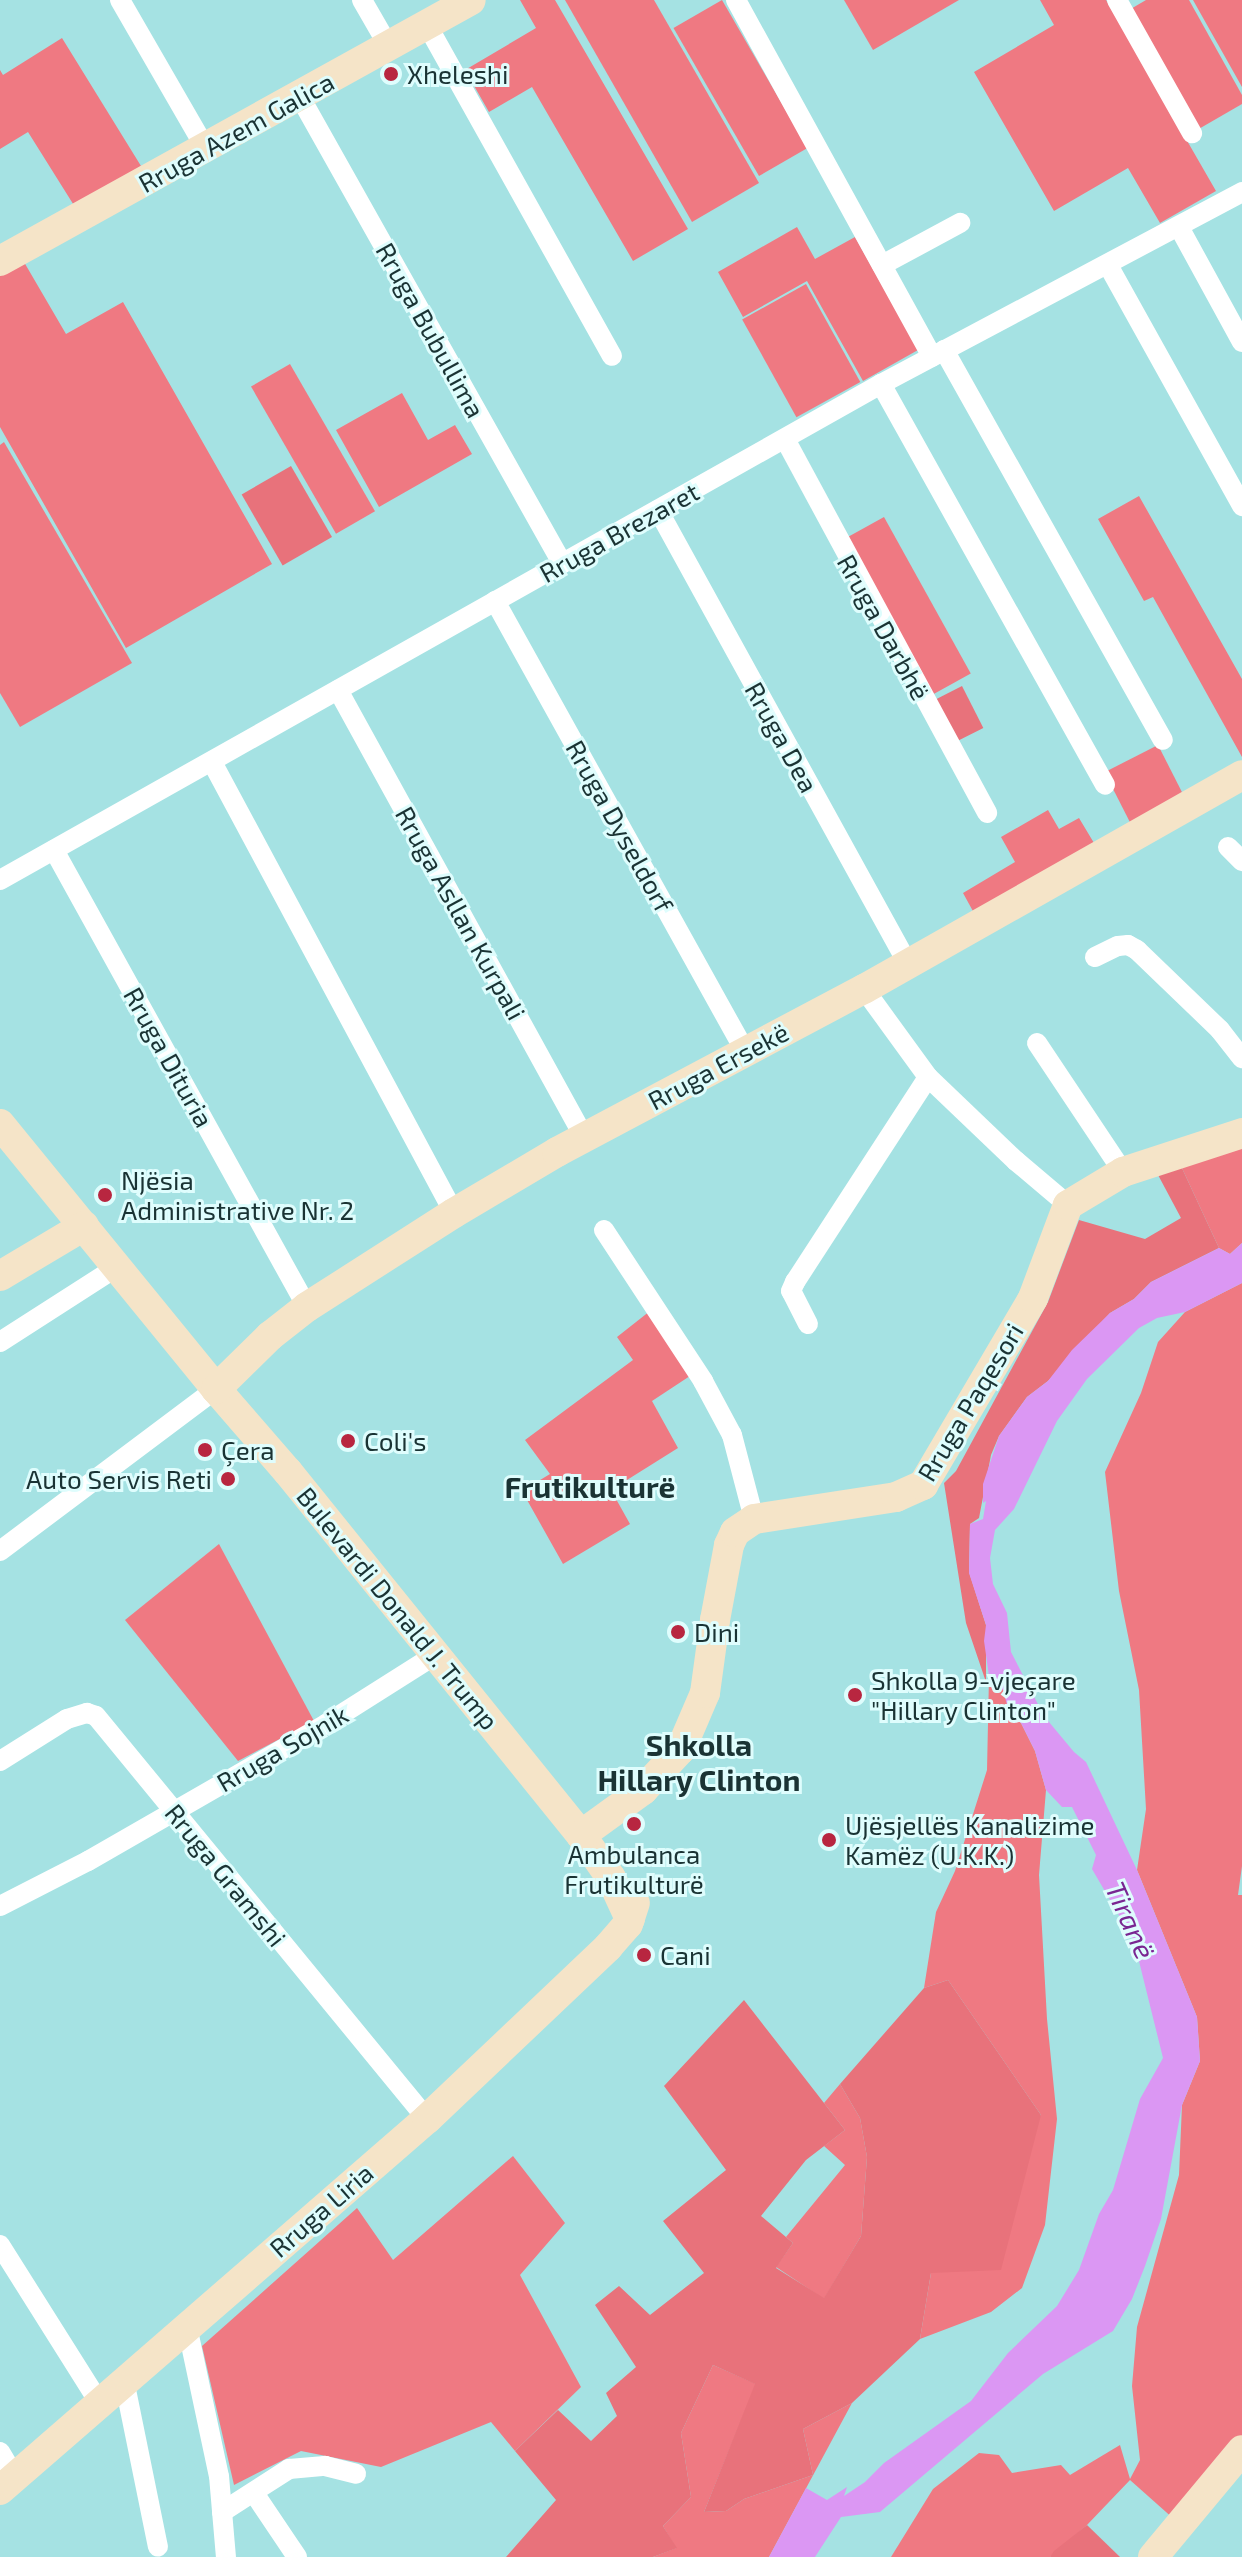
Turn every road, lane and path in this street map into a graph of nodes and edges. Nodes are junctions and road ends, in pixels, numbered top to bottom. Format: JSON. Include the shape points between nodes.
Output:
{"nodes":[{"id":1,"x":120,"y":0,"type":"edge"},
{"id":2,"x":362,"y":0,"type":"edge"},
{"id":3,"x":471,"y":0,"type":"edge"},
{"id":4,"x":736,"y":0,"type":"edge"},
{"id":5,"x":1117,"y":0,"type":"edge"},
{"id":6,"x":427,"y":25,"type":"junction"},
{"id":7,"x":389,"y":47,"type":"junction"},
{"id":8,"x":300,"y":97,"type":"junction"},
{"id":9,"x":1192,"y":133,"type":"dead end"},
{"id":10,"x":206,"y":149,"type":"junction"},
{"id":11,"x":1242,"y":192,"type":"edge"},
{"id":12,"x":960,"y":223,"type":"dead end"},
{"id":13,"x":1179,"y":227,"type":"junction"},
{"id":14,"x":0,"y":261,"type":"edge"},
{"id":15,"x":882,"y":265,"type":"junction"},
{"id":16,"x":1108,"y":265,"type":"junction"},
{"id":17,"x":1242,"y":342,"type":"edge"},
{"id":18,"x":938,"y":354,"type":"junction"},
{"id":19,"x":612,"y":356,"type":"dead end"},
{"id":20,"x":881,"y":384,"type":"junction"},
{"id":21,"x":785,"y":439,"type":"junction"},
{"id":22,"x":1242,"y":506,"type":"edge"},
{"id":23,"x":658,"y":510,"type":"junction"},
{"id":24,"x":562,"y":563,"type":"junction"},
{"id":25,"x":495,"y":601,"type":"junction"},
{"id":26,"x":338,"y":690,"type":"junction"},
{"id":27,"x":1163,"y":740,"type":"dead end"},
{"id":28,"x":212,"y":762,"type":"junction"},
{"id":29,"x":1242,"y":775,"type":"edge"},
{"id":30,"x":1105,"y":785,"type":"dead end"},
{"id":31,"x":987,"y":813,"type":"dead end"},
{"id":32,"x":54,"y":850,"type":"junction"},
{"id":33,"x":0,"y":880,"type":"edge"},
{"id":34,"x":1095,"y":957,"type":"dead end"},
{"id":35,"x":908,"y":964,"type":"junction"},
{"id":36,"x":864,"y":989,"type":"junction"},
{"id":37,"x":1037,"y":1043,"type":"dead end"},
{"id":38,"x":745,"y":1051,"type":"junction"},
{"id":39,"x":1242,"y":1058,"type":"edge"},
{"id":40,"x":928,"y":1077,"type":"junction"},
{"id":41,"x":0,"y":1124,"type":"edge"},
{"id":42,"x":1242,"y":1133,"type":"edge"},
{"id":43,"x":584,"y":1137,"type":"junction"},
{"id":44,"x":1123,"y":1172,"type":"junction"},
{"id":45,"x":1068,"y":1205,"type":"junction"},
{"id":46,"x":454,"y":1213,"type":"junction"},
{"id":47,"x":84,"y":1226,"type":"junction"},
{"id":48,"x":604,"y":1230,"type":"dead end"},
{"id":49,"x":117,"y":1267,"type":"junction"},
{"id":50,"x":0,"y":1276,"type":"edge"},
{"id":51,"x":307,"y":1307,"type":"junction"},
{"id":52,"x":808,"y":1324,"type":"dead end"},
{"id":53,"x":0,"y":1342,"type":"edge"},
{"id":54,"x":216,"y":1389,"type":"junction"},
{"id":55,"x":754,"y":1519,"type":"junction"},
{"id":56,"x":0,"y":1551,"type":"edge"},
{"id":57,"x":435,"y":1655,"type":"junction"},
{"id":58,"x":0,"y":1761,"type":"edge"},
{"id":59,"x":173,"y":1810,"type":"junction"},
{"id":60,"x":583,"y":1837,"type":"junction"},
{"id":61,"x":0,"y":1906,"type":"edge"},
{"id":62,"x":630,"y":1919,"type":"joint"},
{"id":63,"x":427,"y":2119,"type":"junction"},
{"id":64,"x":0,"y":2245,"type":"edge"},
{"id":65,"x":187,"y":2326,"type":"junction"},
{"id":66,"x":124,"y":2380,"type":"junction"},
{"id":67,"x":99,"y":2402,"type":"junction"},
{"id":68,"x":1242,"y":2450,"type":"edge"},
{"id":69,"x":5,"y":2473,"type":"edge"},
{"id":70,"x":356,"y":2474,"type":"dead end"},
{"id":71,"x":254,"y":2493,"type":"junction"},
{"id":72,"x":222,"y":2512,"type":"junction"},
{"id":73,"x":158,"y":2547,"type":"dead end"},
{"id":74,"x":226,"y":2557,"type":"edge"},
{"id":75,"x":297,"y":2557,"type":"edge"},
{"id":76,"x":1153,"y":2557,"type":"edge"}],
"edges":[{"from":1,"to":10,"type":"street"},
{"from":2,"to":7,"type":"street"},
{"from":3,"to":6,"type":"street","name":"Rruga Azem Galica"},
{"from":4,"to":15,"type":"street"},
{"from":5,"to":9,"type":"street"},
{"from":6,"to":7,"type":"street","name":"Rruga Azem Galica"},
{"from":6,"to":19,"type":"street"},
{"from":7,"to":8,"type":"street","name":"Rruga Azem Galica"},
{"from":8,"to":10,"type":"street","name":"Rruga Azem Galica"},
{"from":8,"to":24,"type":"street","name":"Rruga Bubullima"},
{"from":10,"to":14,"type":"street","name":"Rruga Azem Galica"},
{"from":11,"to":13,"type":"street","name":"Rruga Brezaret"},
{"from":12,"to":15,"type":"street"},
{"from":13,"to":16,"type":"street","name":"Rruga Brezaret"},
{"from":13,"to":17,"type":"street"},
{"from":15,"to":18,"type":"street"},
{"from":16,"to":18,"type":"street","name":"Rruga Brezaret"},
{"from":16,"to":22,"type":"street"},
{"from":18,"to":20,"type":"street","name":"Rruga Brezaret"},
{"from":18,"to":27,"type":"street"},
{"from":20,"to":21,"type":"street","name":"Rruga Brezaret"},
{"from":20,"to":30,"type":"street"},
{"from":21,"to":23,"type":"street","name":"Rruga Brezaret"},
{"from":21,"to":31,"type":"street","name":"Rruga Darbhë"},
{"from":23,"to":24,"type":"street","name":"Rruga Brezaret"},
{"from":23,"to":35,"type":"street","name":"Rruga Dea"},
{"from":24,"to":25,"type":"street","name":"Rruga Brezaret"},
{"from":25,"to":26,"type":"street","name":"Rruga Brezaret"},
{"from":25,"to":38,"type":"street","name":"Rruga Dyseldorf"},
{"from":26,"to":28,"type":"street","name":"Rruga Brezaret"},
{"from":26,"to":43,"type":"street","name":"Rruga Asllan Kurpali"},
{"from":28,"to":32,"type":"street","name":"Rruga Brezaret"},
{"from":28,"to":46,"type":"street"},
{"from":29,"to":35,"type":"street","name":"Rruga Ersekë"},
{"from":32,"to":33,"type":"street","name":"Rruga Brezaret"},
{"from":32,"to":51,"type":"street","name":"Rruga Dituria"},
{"from":34,"to":39,"type":"street","via":[[1118,946],[1137,950]]},
{"from":35,"to":36,"type":"street","name":"Rruga Ersekë"},
{"from":36,"to":38,"type":"street","name":"Rruga Ersekë"},
{"from":36,"to":40,"type":"street"},
{"from":37,"to":44,"type":"street"},
{"from":38,"to":43,"type":"street","name":"Rruga Ersekë"},
{"from":40,"to":45,"type":"street"},
{"from":40,"to":52,"type":"street","via":[[795,1282],[791,1291]]},
{"from":41,"to":47,"type":"street","name":"Bulevardi Donald J. Trump"},
{"from":42,"to":44,"type":"street"},
{"from":43,"to":46,"type":"street","name":"Rruga Ersekë"},
{"from":44,"to":45,"type":"street"},
{"from":45,"to":55,"type":"street","name":"Rruga Paqesori","via":[[1033,1298],[923,1485],[896,1497]]},
{"from":46,"to":51,"type":"street","name":"Rruga Ersekë"},
{"from":47,"to":49,"type":"street","name":"Bulevardi Donald J. Trump"},
{"from":47,"to":50,"type":"street"},
{"from":48,"to":55,"type":"street","via":[[703,1381],[732,1435]]},
{"from":49,"to":53,"type":"street"},
{"from":49,"to":54,"type":"street","name":"Bulevardi Donald J. Trump"},
{"from":51,"to":54,"type":"street","name":"Rruga Ersekë"},
{"from":54,"to":56,"type":"street"},
{"from":54,"to":57,"type":"street","name":"Bulevardi Donald J. Trump"},
{"from":55,"to":60,"type":"street","via":[[735,1532],[729,1545],[705,1693],[681,1749],[643,1790]]},
{"from":57,"to":59,"type":"street","name":"Rruga Sojnik"},
{"from":57,"to":60,"type":"street","name":"Bulevardi Donald J. Trump"},
{"from":58,"to":59,"type":"street","name":"Rruga Gramshi","via":[[44,1732],[87,1713],[107,1726]]},
{"from":59,"to":61,"type":"street","name":"Rruga Sojnik"},
{"from":59,"to":63,"type":"street","name":"Rruga Gramshi"},
{"from":60,"to":62,"type":"street","name":"Bulevardi Donald J. Trump","via":[[611,1848],[625,1861],[635,1895]]},
{"from":62,"to":63,"type":"street","name":"Rruga Liria","via":[[608,1947]]},
{"from":63,"to":65,"type":"street","name":"Rruga Liria"},
{"from":64,"to":67,"type":"street"},
{"from":65,"to":66,"type":"street","name":"Rruga Liria"},
{"from":65,"to":72,"type":"street"},
{"from":66,"to":67,"type":"street","name":"Rruga Liria"},
{"from":66,"to":73,"type":"street"},
{"from":67,"to":69,"type":"street","name":"Rruga Liria"},
{"from":68,"to":76,"type":"street"},
{"from":70,"to":71,"type":"street","via":[[325,2466],[289,2469]]},
{"from":71,"to":72,"type":"street"},
{"from":71,"to":75,"type":"street"},
{"from":72,"to":74,"type":"street"}]}
